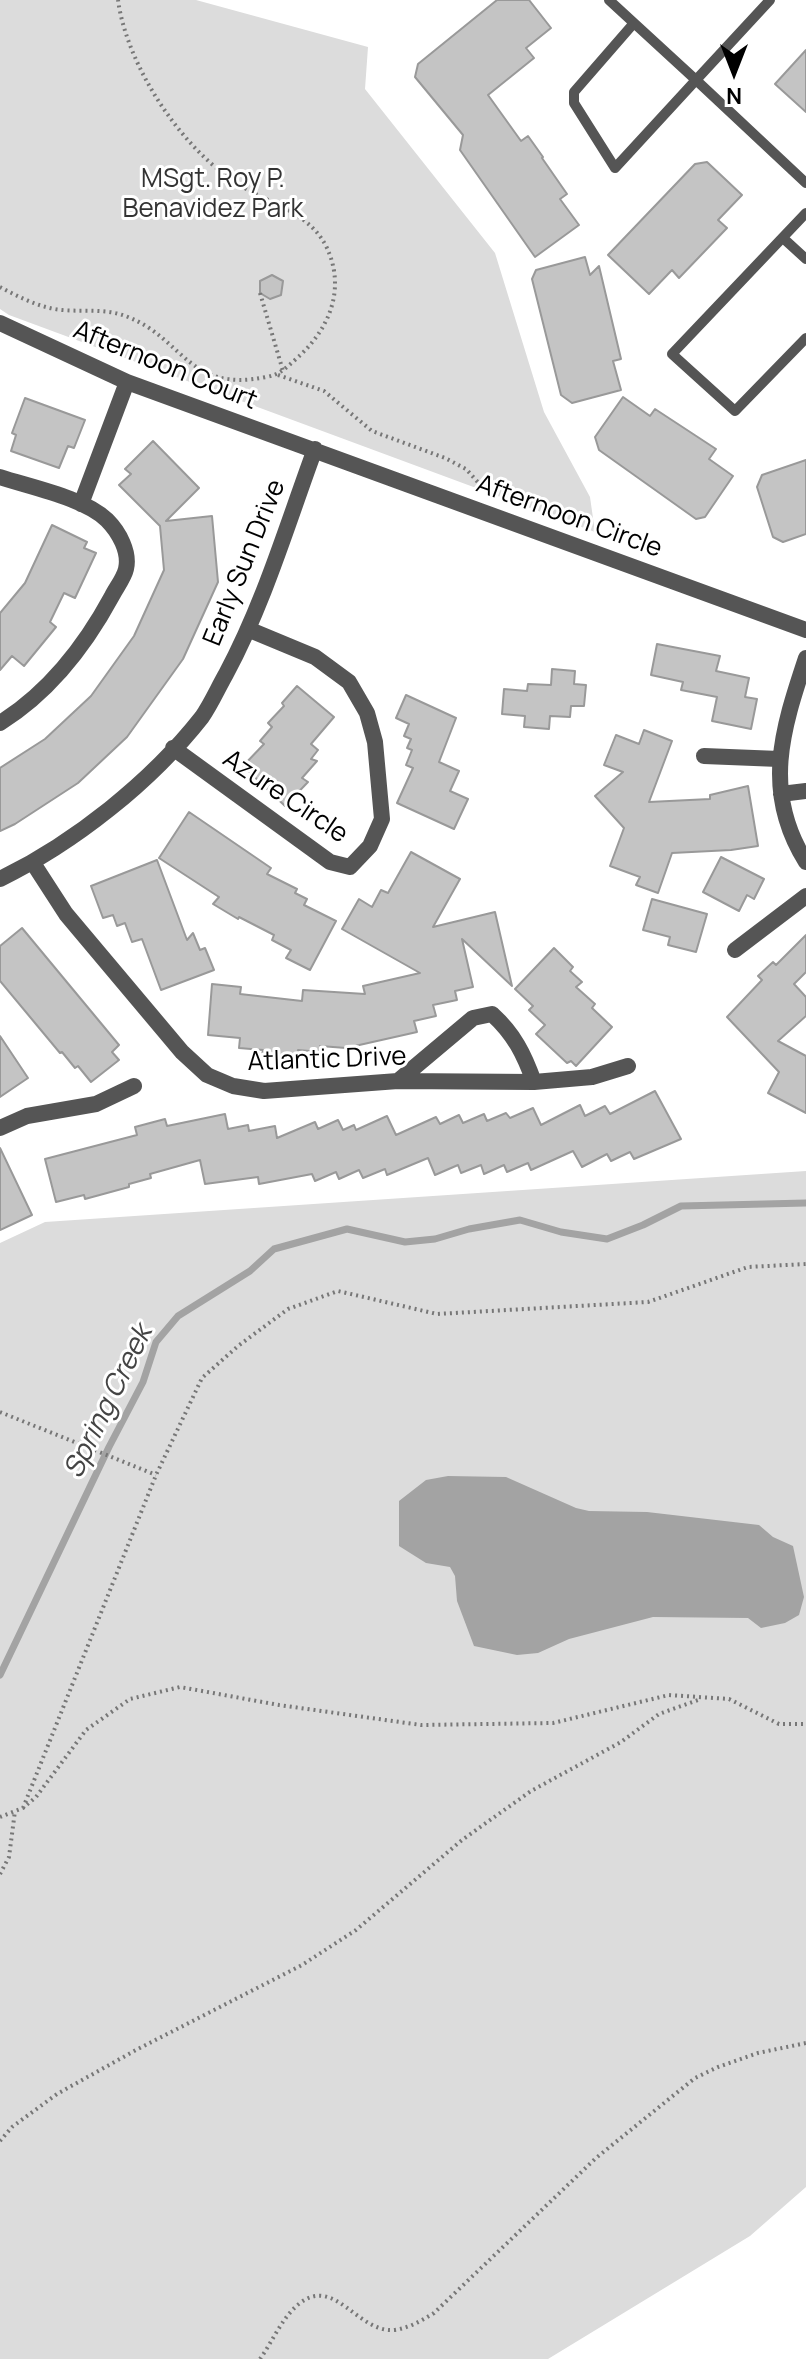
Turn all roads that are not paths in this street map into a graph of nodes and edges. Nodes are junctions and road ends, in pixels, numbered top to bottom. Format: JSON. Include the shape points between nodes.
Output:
{"nodes":[{"id":1,"x":609,"y":0,"type":"edge"},
{"id":2,"x":770,"y":0,"type":"edge"},
{"id":3,"x":634,"y":23,"type":"junction"},
{"id":4,"x":696,"y":80,"type":"junction"},
{"id":5,"x":806,"y":183,"type":"edge"},
{"id":6,"x":806,"y":213,"type":"edge"},
{"id":7,"x":783,"y":238,"type":"junction"},
{"id":8,"x":806,"y":259,"type":"edge"},
{"id":9,"x":0,"y":323,"type":"edge"},
{"id":10,"x":806,"y":338,"type":"edge"},
{"id":11,"x":127,"y":382,"type":"junction"},
{"id":12,"x":315,"y":449,"type":"junction"},
{"id":13,"x":0,"y":477,"type":"edge"},
{"id":14,"x":81,"y":504,"type":"junction"},
{"id":15,"x":250,"y":630,"type":"junction"},
{"id":16,"x":806,"y":630,"type":"edge"},
{"id":17,"x":806,"y":658,"type":"edge"},
{"id":18,"x":0,"y":723,"type":"edge"},
{"id":19,"x":173,"y":748,"type":"junction"},
{"id":20,"x":704,"y":756,"type":"dead end"},
{"id":21,"x":779,"y":759,"type":"junction"},
{"id":22,"x":806,"y":791,"type":"edge"},
{"id":23,"x":781,"y":794,"type":"junction"},
{"id":24,"x":806,"y":862,"type":"edge"},
{"id":25,"x":33,"y":863,"type":"junction"},
{"id":26,"x":0,"y":879,"type":"edge"},
{"id":27,"x":806,"y":896,"type":"edge"},
{"id":28,"x":735,"y":950,"type":"dead end"},
{"id":29,"x":628,"y":1066,"type":"dead end"},
{"id":30,"x":398,"y":1081,"type":"junction"},
{"id":31,"x":534,"y":1082,"type":"junction"},
{"id":32,"x":134,"y":1086,"type":"dead end"},
{"id":33,"x":0,"y":1128,"type":"edge"}],
"edges":[{"from":1,"to":3,"type":"lane"},
{"from":2,"to":4,"type":"lane"},
{"from":3,"to":4,"type":"lane"},
{"from":3,"to":4,"type":"lane","via":[[574,92],[574,103],[615,168]]},
{"from":4,"to":5,"type":"lane"},
{"from":6,"to":7,"type":"lane"},
{"from":7,"to":8,"type":"lane"},
{"from":7,"to":10,"type":"lane","via":[[672,354],[735,411]]},
{"from":9,"to":11,"type":"street","name":"Afternoon Court"},
{"from":11,"to":12,"type":"street","name":"Afternoon Court"},
{"from":11,"to":14,"type":"street"},
{"from":12,"to":15,"type":"street","name":"Early Sun Drive"},
{"from":12,"to":16,"type":"street","name":"Afternoon Circle"},
{"from":13,"to":14,"type":"street"},
{"from":14,"to":18,"type":"street","via":[[106,519],[124,545],[126,569],[63,669]]},
{"from":15,"to":19,"type":"street","name":"Early Sun Drive","via":[[203,715]]},
{"from":15,"to":19,"type":"street","name":"Azure Circle","via":[[315,657],[349,682],[367,713],[382,819],[370,846],[350,867],[330,862]]},
{"from":17,"to":21,"type":"street"},
{"from":19,"to":25,"type":"street","name":"Early Sun Drive","via":[[131,791]]},
{"from":20,"to":21,"type":"street"},
{"from":21,"to":23,"type":"street"},
{"from":22,"to":23,"type":"street"},
{"from":23,"to":24,"type":"street"},
{"from":25,"to":26,"type":"street","name":"Early Sun Drive"},
{"from":25,"to":30,"type":"street","name":"Atlantic Drive","via":[[66,914],[207,1075],[264,1091]]},
{"from":27,"to":28,"type":"street"},
{"from":29,"to":31,"type":"street","name":"Atlantic Drive","via":[[592,1077]]},
{"from":30,"to":31,"type":"street","name":"Atlantic Drive"},
{"from":30,"to":31,"type":"street","via":[[473,1018],[492,1014],[523,1051]]},
{"from":32,"to":33,"type":"street","via":[[96,1104],[27,1116]]}]}
